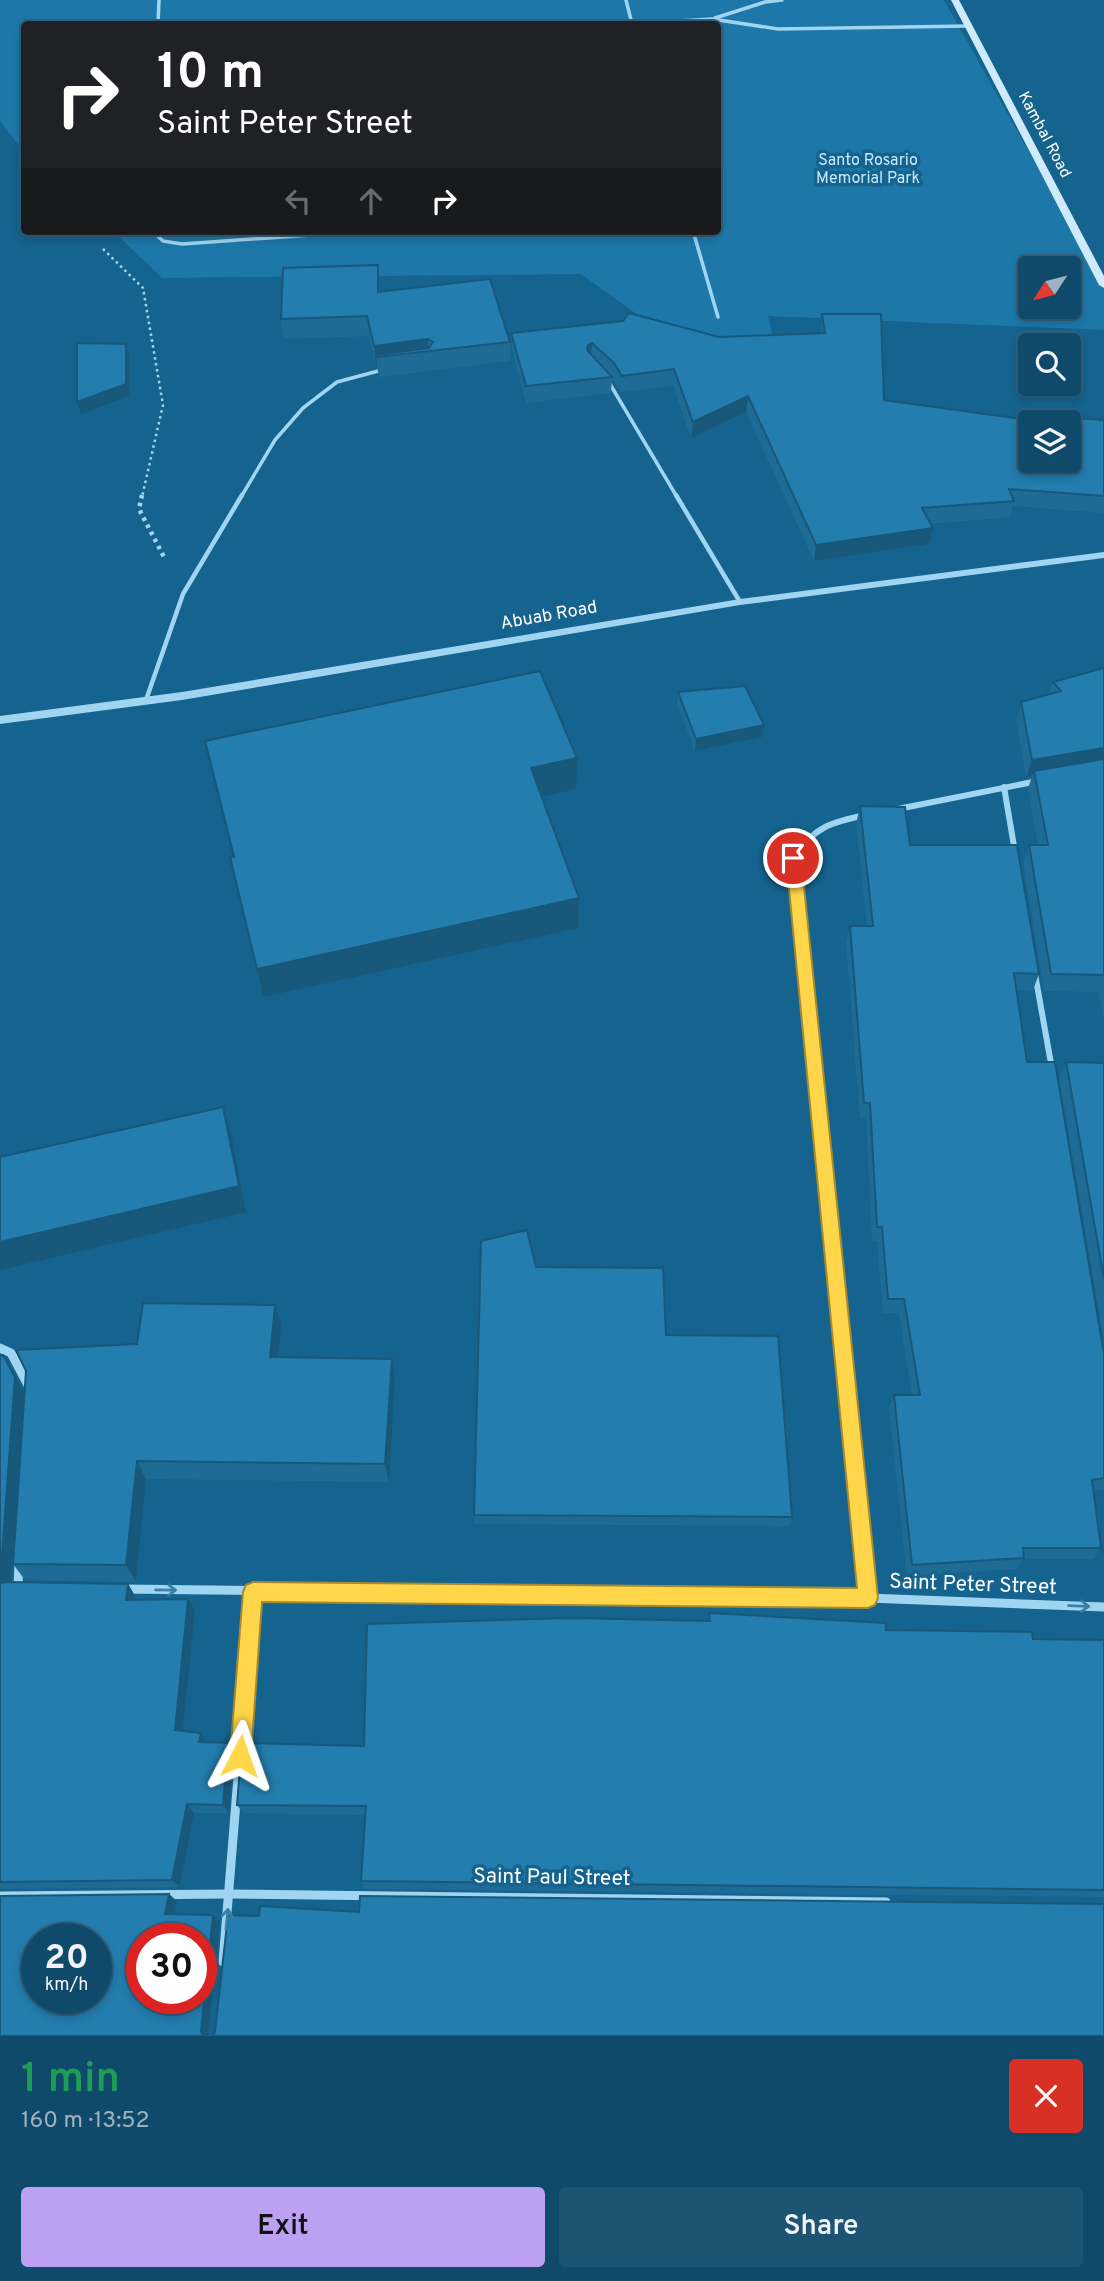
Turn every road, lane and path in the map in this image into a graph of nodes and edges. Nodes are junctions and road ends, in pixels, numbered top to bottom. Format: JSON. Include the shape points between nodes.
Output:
{"nodes":[{"id":1,"x":159,"y":0,"type":"edge"},
{"id":2,"x":626,"y":0,"type":"edge"},
{"id":3,"x":782,"y":0,"type":"edge"},
{"id":4,"x":955,"y":0,"type":"edge"},
{"id":5,"x":712,"y":19,"type":"junction"},
{"id":6,"x":158,"y":21,"type":"edge"},
{"id":7,"x":631,"y":21,"type":"edge"},
{"id":8,"x":680,"y":21,"type":"edge"},
{"id":9,"x":969,"y":26,"type":"junction"},
{"id":10,"x":156,"y":235,"type":"edge"},
{"id":11,"x":311,"y":235,"type":"edge"},
{"id":12,"x":694,"y":235,"type":"edge"},
{"id":13,"x":103,"y":249,"type":"dead end"},
{"id":14,"x":1104,"y":285,"type":"edge"},
{"id":15,"x":718,"y":317,"type":"dead end"},
{"id":16,"x":384,"y":369,"type":"edge"},
{"id":17,"x":601,"y":373,"type":"edge"},
{"id":18,"x":1104,"y":555,"type":"edge"},
{"id":19,"x":183,"y":594,"type":"junction"},
{"id":20,"x":740,"y":602,"type":"junction"},
{"id":21,"x":146,"y":701,"type":"junction"},
{"id":22,"x":0,"y":720,"type":"edge"},
{"id":23,"x":1054,"y":779,"type":"edge"},
{"id":24,"x":1003,"y":787,"type":"junction"},
{"id":25,"x":883,"y":812,"type":"edge"},
{"id":26,"x":869,"y":815,"type":"edge"},
{"id":27,"x":1015,"y":855,"type":"edge"},
{"id":28,"x":1034,"y":965,"type":"edge"},
{"id":29,"x":1053,"y":1074,"type":"edge"},
{"id":30,"x":0,"y":1348,"type":"edge"},
{"id":31,"x":30,"y":1403,"type":"edge"},
{"id":32,"x":20,"y":1547,"type":"edge"},
{"id":33,"x":32,"y":1587,"type":"edge"},
{"id":34,"x":115,"y":1589,"type":"edge"},
{"id":35,"x":253,"y":1592,"type":"junction"},
{"id":36,"x":868,"y":1598,"type":"junction"},
{"id":37,"x":1104,"y":1607,"type":"edge"},
{"id":38,"x":230,"y":1894,"type":"junction"},
{"id":39,"x":0,"y":1896,"type":"edge"},
{"id":40,"x":896,"y":1902,"type":"edge"},
{"id":41,"x":222,"y":1971,"type":"edge"}],
"edges":[{"from":1,"to":6,"type":"lane"},
{"from":2,"to":7,"type":"lane"},
{"from":3,"to":5,"type":"lane"},
{"from":4,"to":9,"type":"main road","name":"Kambal Road"},
{"from":5,"to":8,"type":"lane"},
{"from":5,"to":9,"type":"lane","via":[[778,29]]},
{"from":9,"to":14,"type":"main road","name":"Kambal Road"},
{"from":10,"to":11,"type":"lane","via":[[182,244]]},
{"from":12,"to":15,"type":"lane"},
{"from":13,"to":19,"type":"path","via":[[143,288],[163,405],[139,509]]},
{"from":16,"to":19,"type":"lane","via":[[337,382],[303,408],[275,440]]},
{"from":17,"to":20,"type":"lane"},
{"from":18,"to":20,"type":"street","name":"Abuab Road"},
{"from":19,"to":21,"type":"lane"},
{"from":20,"to":21,"type":"street","name":"Abuab Road"},
{"from":21,"to":22,"type":"street","name":"Abuab Road"},
{"from":23,"to":24,"type":"street"},
{"from":24,"to":25,"type":"street"},
{"from":24,"to":27,"type":"street"},
{"from":26,"to":36,"type":"street","via":[[829,823],[805,838],[793,858]]},
{"from":28,"to":29,"type":"street"},
{"from":30,"to":31,"type":"street","via":[[11,1353],[31,1390]]},
{"from":32,"to":33,"type":"street","via":[[13,1588]]},
{"from":34,"to":35,"type":"street","name":"Saint Peter Street","one_way":true},
{"from":35,"to":36,"type":"street","name":"Saint Peter Street"},
{"from":35,"to":38,"type":"street"},
{"from":36,"to":37,"type":"street","name":"Saint Peter Street","one_way":true},
{"from":38,"to":39,"type":"street","name":"Saint Paul Street"},
{"from":38,"to":40,"type":"street","name":"Saint Paul Street"},
{"from":41,"to":38,"type":"street","one_way":true}]}
